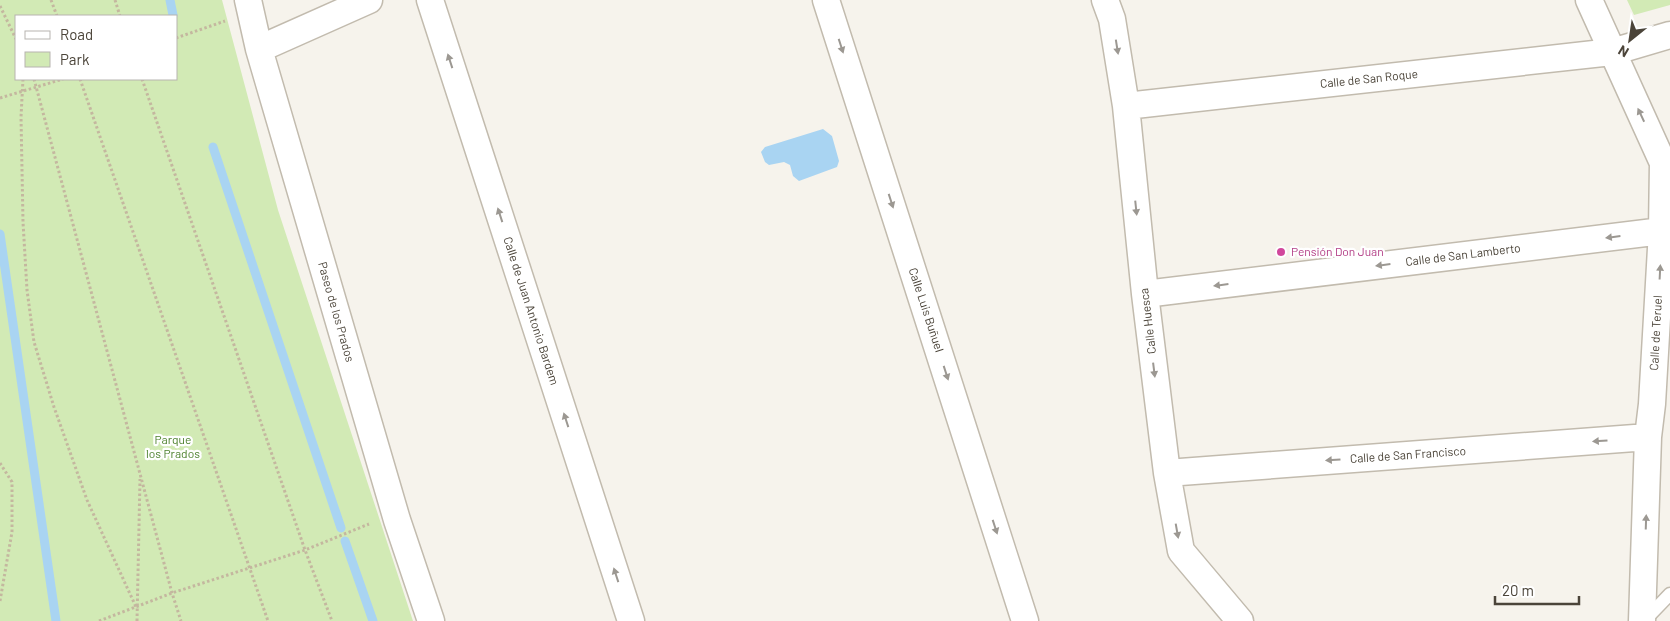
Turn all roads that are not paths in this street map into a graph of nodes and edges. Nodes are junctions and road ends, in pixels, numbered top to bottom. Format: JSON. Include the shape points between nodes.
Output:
{"nodes":[{"id":1,"x":369,"y":0,"type":"edge"},
{"id":2,"x":430,"y":0,"type":"edge"},
{"id":3,"x":826,"y":0,"type":"edge"},
{"id":4,"x":1105,"y":0,"type":"edge"},
{"id":5,"x":1589,"y":0,"type":"edge"},
{"id":6,"x":240,"y":9,"type":"edge"},
{"id":7,"x":1670,"y":35,"type":"edge"},
{"id":8,"x":259,"y":49,"type":"junction"},
{"id":9,"x":1612,"y":52,"type":"junction"},
{"id":10,"x":1126,"y":106,"type":"junction"},
{"id":11,"x":1662,"y":231,"type":"junction"},
{"id":12,"x":1145,"y":294,"type":"junction"},
{"id":13,"x":1661,"y":398,"type":"edge"},
{"id":14,"x":1648,"y":437,"type":"junction"},
{"id":15,"x":1167,"y":473,"type":"junction"},
{"id":16,"x":1670,"y":594,"type":"edge"},
{"id":17,"x":431,"y":621,"type":"edge"},
{"id":18,"x":631,"y":621,"type":"edge"},
{"id":19,"x":1025,"y":621,"type":"edge"},
{"id":20,"x":1240,"y":621,"type":"edge"},
{"id":21,"x":1643,"y":621,"type":"edge"}],
"edges":[{"from":1,"to":8,"type":"street"},
{"from":18,"to":2,"type":"street","name":"Calle de Juan Antonio Bardem","one_way":true},
{"from":3,"to":19,"type":"street","name":"Calle Luis Buñuel","one_way":true},
{"from":4,"to":10,"type":"street","name":"Calle Huesca","one_way":true,"via":[[1112,19]]},
{"from":5,"to":9,"type":"street","name":"Calle de Teruel"},
{"from":6,"to":8,"type":"street","name":"Paseo de los Prados"},
{"from":7,"to":9,"type":"street","name":"Calle de San Roque"},
{"from":8,"to":17,"type":"street","name":"Paseo de los Prados","via":[[397,520]]},
{"from":9,"to":10,"type":"street","name":"Calle de San Roque"},
{"from":11,"to":9,"type":"street","name":"Calle de Teruel","one_way":true,"via":[[1663,163]]},
{"from":10,"to":12,"type":"street","name":"Calle Huesca","one_way":true},
{"from":11,"to":12,"type":"street","name":"Calle de San Lamberto","one_way":true},
{"from":13,"to":11,"type":"street","name":"Calle de Teruel","one_way":true},
{"from":12,"to":15,"type":"street","name":"Calle Huesca","one_way":true},
{"from":13,"to":14,"type":"street","name":"Calle de Teruel"},
{"from":14,"to":15,"type":"street","name":"Calle de San Francisco","one_way":true},
{"from":21,"to":14,"type":"street","name":"Calle de Teruel","one_way":true},
{"from":15,"to":20,"type":"street","name":"Calle Huesca","one_way":true,"via":[[1181,551]]},
{"from":16,"to":21,"type":"lane"}]}
